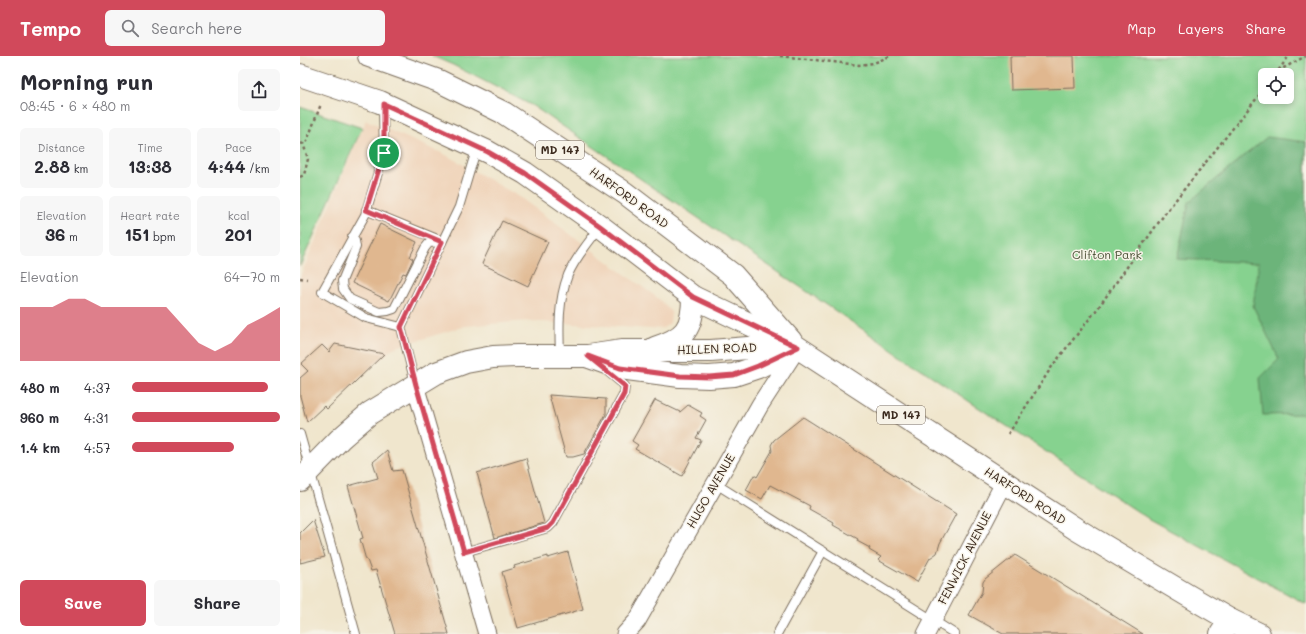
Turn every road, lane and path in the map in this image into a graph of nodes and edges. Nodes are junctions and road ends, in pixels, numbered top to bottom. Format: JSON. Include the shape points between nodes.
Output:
{"nodes":[{"id":1,"x":369,"y":56,"type":"edge"},
{"id":2,"x":780,"y":56,"type":"edge"},
{"id":3,"x":890,"y":56,"type":"edge"},
{"id":4,"x":1289,"y":56,"type":"edge"},
{"id":5,"x":1306,"y":56,"type":"edge"},
{"id":6,"x":1280,"y":68,"type":"edge"},
{"id":7,"x":1284,"y":68,"type":"edge"},
{"id":8,"x":300,"y":75,"type":"edge"},
{"id":9,"x":329,"y":85,"type":"junction"},
{"id":10,"x":1258,"y":97,"type":"edge"},
{"id":11,"x":384,"y":104,"type":"junction"},
{"id":12,"x":302,"y":144,"type":"edge"},
{"id":13,"x":477,"y":147,"type":"junction"},
{"id":14,"x":300,"y":177,"type":"edge"},
{"id":15,"x":366,"y":210,"type":"junction"},
{"id":16,"x":600,"y":226,"type":"junction"},
{"id":17,"x":352,"y":237,"type":"junction"},
{"id":18,"x":442,"y":242,"type":"junction"},
{"id":19,"x":300,"y":278,"type":"edge"},
{"id":20,"x":308,"y":279,"type":"dead end"},
{"id":21,"x":693,"y":297,"type":"junction"},
{"id":22,"x":401,"y":327,"type":"junction"},
{"id":23,"x":798,"y":347,"type":"junction"},
{"id":24,"x":650,"y":350,"type":"junction"},
{"id":25,"x":560,"y":356,"type":"junction"},
{"id":26,"x":588,"y":356,"type":"junction"},
{"id":27,"x":416,"y":385,"type":"junction"},
{"id":28,"x":300,"y":434,"type":"edge"},
{"id":29,"x":1008,"y":434,"type":"dead end"},
{"id":30,"x":305,"y":475,"type":"edge"},
{"id":31,"x":1004,"y":483,"type":"junction"},
{"id":32,"x":716,"y":484,"type":"junction"},
{"id":33,"x":823,"y":551,"type":"junction"},
{"id":34,"x":464,"y":552,"type":"junction"},
{"id":35,"x":930,"y":627,"type":"edge"},
{"id":36,"x":1226,"y":627,"type":"edge"},
{"id":37,"x":630,"y":632,"type":"edge"},
{"id":38,"x":356,"y":634,"type":"edge"},
{"id":39,"x":487,"y":634,"type":"edge"},
{"id":40,"x":777,"y":634,"type":"edge"},
{"id":41,"x":955,"y":634,"type":"edge"},
{"id":42,"x":1259,"y":634,"type":"edge"}],
"edges":[{"from":1,"to":23,"type":"main road","name":"HARFORD ROAD","number":"MD 147","via":[[439,81],[504,113],[625,193],[733,275]]},
{"from":2,"to":3,"type":"path","via":[[859,65],[874,63]]},
{"from":4,"to":6,"type":"path"},
{"from":5,"to":7,"type":"path"},
{"from":8,"to":9,"type":"main road","name":"HARFORD ROAD","number":"MD 147"},
{"from":9,"to":11,"type":"main road","name":"HARFORD ROAD","number":"MD 147"},
{"from":9,"to":12,"type":"path","via":[[307,141]]},
{"from":10,"to":29,"type":"path","via":[[1166,212],[1098,308],[1053,365]]},
{"from":11,"to":13,"type":"main road","name":"HARFORD ROAD","number":"MD 147"},
{"from":11,"to":15,"type":"lane","via":[[384,153]]},
{"from":12,"to":14,"type":"path","via":[[308,159],[304,175]]},
{"from":13,"to":16,"type":"main road","name":"HARFORD ROAD","number":"MD 147","via":[[525,173]]},
{"from":13,"to":18,"type":"lane","via":[[459,207]]},
{"from":15,"to":17,"type":"lane"},
{"from":15,"to":18,"type":"lane"},
{"from":16,"to":21,"type":"main road","name":"HARFORD ROAD","number":"MD 147"},
{"from":16,"to":25,"type":"lane","via":[[568,276],[559,315]]},
{"from":17,"to":18,"type":"lane","via":[[356,247],[342,282],[343,289],[350,299],[379,312],[394,309],[425,248],[429,243]]},
{"from":17,"to":22,"type":"lane","via":[[322,292],[366,318]]},
{"from":18,"to":22,"type":"lane"},
{"from":19,"to":20,"type":"path"},
{"from":21,"to":23,"type":"main road","name":"HARFORD ROAD","number":"MD 147"},
{"from":21,"to":24,"type":"main road","via":[[690,324],[682,334],[675,340]]},
{"from":22,"to":27,"type":"lane"},
{"from":23,"to":24,"type":"main road","name":"HILLEN ROAD","via":[[711,351]]},
{"from":23,"to":26,"type":"main road","name":"HILLEN ROAD","via":[[746,371],[734,375],[709,377],[620,368]]},
{"from":23,"to":31,"type":"main road","name":"HARFORD ROAD","number":"MD 147"},
{"from":23,"to":32,"type":"street","name":"HUGO AVENUE","via":[[760,405]]},
{"from":24,"to":26,"type":"main road","name":"HILLEN ROAD"},
{"from":25,"to":26,"type":"main road","name":"HILLEN ROAD"},
{"from":25,"to":27,"type":"main road","name":"HILLEN ROAD","via":[[493,357],[466,362],[436,373]]},
{"from":26,"to":34,"type":"lane","via":[[625,386],[624,394],[553,523],[548,528]]},
{"from":27,"to":30,"type":"main road","name":"HILLEN ROAD","via":[[370,414],[340,439]]},
{"from":27,"to":34,"type":"street"},
{"from":28,"to":30,"type":"lane"},
{"from":30,"to":38,"type":"lane"},
{"from":31,"to":35,"type":"street","name":"FENWICK AVENUE"},
{"from":31,"to":36,"type":"main road","name":"HARFORD ROAD","number":"MD 147"},
{"from":32,"to":33,"type":"lane"},
{"from":32,"to":37,"type":"street","name":"HUGO AVENUE"},
{"from":33,"to":35,"type":"lane"},
{"from":33,"to":40,"type":"lane"},
{"from":34,"to":39,"type":"street"},
{"from":35,"to":41,"type":"lane"},
{"from":36,"to":42,"type":"main road","name":"HARFORD ROAD","number":"MD 147"}]}
